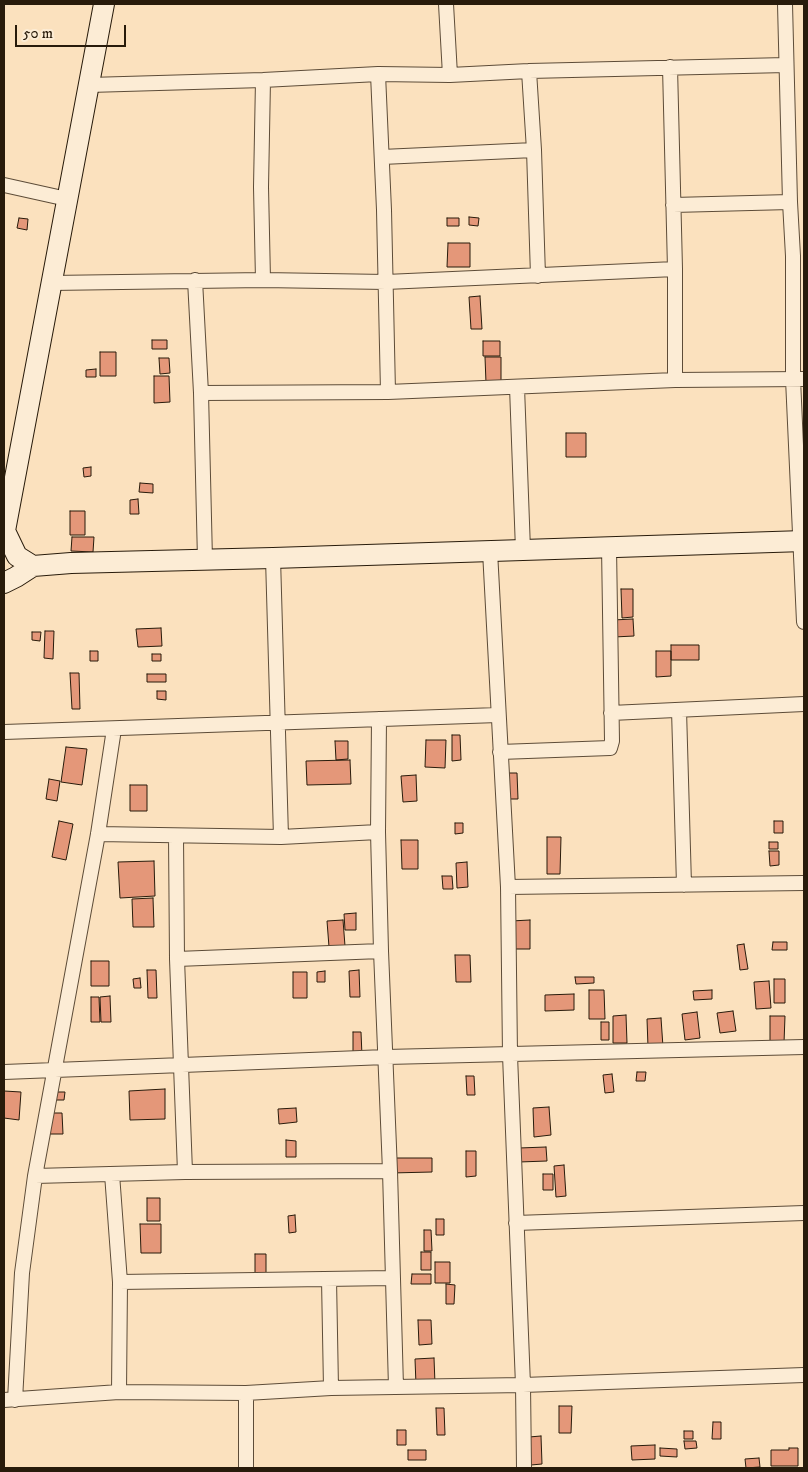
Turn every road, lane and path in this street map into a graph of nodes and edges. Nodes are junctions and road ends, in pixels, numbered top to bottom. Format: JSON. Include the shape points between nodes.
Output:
{"nodes":[{"id":1,"x":104,"y":4,"type":"edge"},
{"id":2,"x":446,"y":4,"type":"edge"},
{"id":3,"x":785,"y":4,"type":"edge"},
{"id":4,"x":786,"y":65,"type":"junction"},
{"id":5,"x":670,"y":67,"type":"junction"},
{"id":6,"x":529,"y":71,"type":"junction"},
{"id":7,"x":378,"y":74,"type":"junction"},
{"id":8,"x":450,"y":76,"type":"junction"},
{"id":9,"x":263,"y":80,"type":"junction"},
{"id":10,"x":89,"y":85,"type":"junction"},
{"id":11,"x":534,"y":150,"type":"junction"},
{"id":12,"x":382,"y":157,"type":"junction"},
{"id":13,"x":4,"y":185,"type":"edge"},
{"id":14,"x":67,"y":199,"type":"junction"},
{"id":15,"x":790,"y":202,"type":"junction"},
{"id":16,"x":673,"y":205,"type":"junction"},
{"id":17,"x":799,"y":255,"type":"edge"},
{"id":18,"x":676,"y":269,"type":"junction"},
{"id":19,"x":538,"y":276,"type":"junction"},
{"id":20,"x":195,"y":280,"type":"junction"},
{"id":21,"x":263,"y":280,"type":"junction"},
{"id":22,"x":386,"y":282,"type":"junction"},
{"id":23,"x":51,"y":283,"type":"junction"},
{"id":24,"x":799,"y":379,"type":"edge"},
{"id":25,"x":675,"y":380,"type":"junction"},
{"id":26,"x":516,"y":387,"type":"junction"},
{"id":27,"x":388,"y":392,"type":"junction"},
{"id":28,"x":201,"y":393,"type":"junction"},
{"id":29,"x":4,"y":534,"type":"edge"},
{"id":30,"x":802,"y":541,"type":"edge"},
{"id":31,"x":609,"y":547,"type":"junction"},
{"id":32,"x":523,"y":550,"type":"junction"},
{"id":33,"x":490,"y":551,"type":"junction"},
{"id":34,"x":273,"y":558,"type":"junction"},
{"id":35,"x":205,"y":560,"type":"junction"},
{"id":36,"x":33,"y":566,"type":"junction"},
{"id":37,"x":4,"y":583,"type":"edge"},
{"id":38,"x":804,"y":622,"type":"edge"},
{"id":39,"x":804,"y":704,"type":"edge"},
{"id":40,"x":679,"y":710,"type":"junction"},
{"id":41,"x":612,"y":713,"type":"junction"},
{"id":42,"x":498,"y":715,"type":"junction"},
{"id":43,"x":379,"y":719,"type":"junction"},
{"id":44,"x":278,"y":723,"type":"junction"},
{"id":45,"x":114,"y":729,"type":"junction"},
{"id":46,"x":4,"y":732,"type":"edge"},
{"id":47,"x":500,"y":752,"type":"junction"},
{"id":48,"x":378,"y":832,"type":"junction"},
{"id":49,"x":98,"y":834,"type":"junction"},
{"id":50,"x":176,"y":836,"type":"junction"},
{"id":51,"x":281,"y":837,"type":"junction"},
{"id":52,"x":804,"y":882,"type":"edge"},
{"id":53,"x":684,"y":885,"type":"junction"},
{"id":54,"x":508,"y":887,"type":"junction"},
{"id":55,"x":381,"y":951,"type":"junction"},
{"id":56,"x":177,"y":959,"type":"junction"},
{"id":57,"x":804,"y":1047,"type":"edge"},
{"id":58,"x":510,"y":1055,"type":"junction"},
{"id":59,"x":386,"y":1057,"type":"junction"},
{"id":60,"x":182,"y":1064,"type":"junction"},
{"id":61,"x":54,"y":1071,"type":"junction"},
{"id":62,"x":4,"y":1072,"type":"edge"},
{"id":63,"x":390,"y":1171,"type":"junction"},
{"id":64,"x":185,"y":1172,"type":"junction"},
{"id":65,"x":112,"y":1174,"type":"junction"},
{"id":66,"x":35,"y":1176,"type":"junction"},
{"id":67,"x":804,"y":1213,"type":"edge"},
{"id":68,"x":516,"y":1223,"type":"junction"},
{"id":69,"x":392,"y":1278,"type":"junction"},
{"id":70,"x":329,"y":1279,"type":"junction"},
{"id":71,"x":120,"y":1282,"type":"junction"},
{"id":72,"x":804,"y":1375,"type":"edge"},
{"id":73,"x":523,"y":1385,"type":"junction"},
{"id":74,"x":331,"y":1388,"type":"junction"},
{"id":75,"x":396,"y":1388,"type":"junction"},
{"id":76,"x":119,"y":1392,"type":"junction"},
{"id":77,"x":246,"y":1393,"type":"junction"},
{"id":78,"x":9,"y":1400,"type":"edge"},
{"id":79,"x":246,"y":1468,"type":"edge"},
{"id":80,"x":524,"y":1468,"type":"edge"}],
"edges":[{"from":1,"to":10,"type":"street"},
{"from":2,"to":8,"type":"street"},
{"from":3,"to":4,"type":"street"},
{"from":4,"to":5,"type":"street"},
{"from":4,"to":15,"type":"street"},
{"from":5,"to":6,"type":"street"},
{"from":5,"to":16,"type":"street"},
{"from":6,"to":8,"type":"street"},
{"from":6,"to":11,"type":"street"},
{"from":7,"to":8,"type":"street"},
{"from":7,"to":9,"type":"street"},
{"from":7,"to":12,"type":"street"},
{"from":9,"to":10,"type":"street"},
{"from":9,"to":21,"type":"street"},
{"from":10,"to":14,"type":"street"},
{"from":11,"to":12,"type":"street"},
{"from":11,"to":19,"type":"street"},
{"from":12,"to":22,"type":"street"},
{"from":13,"to":14,"type":"street"},
{"from":14,"to":23,"type":"street"},
{"from":15,"to":16,"type":"street"},
{"from":15,"to":17,"type":"street"},
{"from":16,"to":18,"type":"street"},
{"from":17,"to":24,"type":"street"},
{"from":18,"to":19,"type":"street"},
{"from":18,"to":25,"type":"street"},
{"from":19,"to":22,"type":"street"},
{"from":20,"to":21,"type":"street"},
{"from":20,"to":23,"type":"street"},
{"from":20,"to":28,"type":"street"},
{"from":21,"to":22,"type":"street"},
{"from":22,"to":27,"type":"street"},
{"from":23,"to":29,"type":"street"},
{"from":24,"to":25,"type":"street"},
{"from":24,"to":30,"type":"street"},
{"from":25,"to":26,"type":"street"},
{"from":26,"to":27,"type":"street"},
{"from":26,"to":32,"type":"street"},
{"from":27,"to":28,"type":"street"},
{"from":28,"to":35,"type":"street"},
{"from":29,"to":36,"type":"street","via":[[17,556]]},
{"from":30,"to":31,"type":"street"},
{"from":30,"to":38,"type":"street"},
{"from":31,"to":32,"type":"street"},
{"from":31,"to":41,"type":"street"},
{"from":32,"to":33,"type":"street"},
{"from":33,"to":34,"type":"street"},
{"from":33,"to":42,"type":"street"},
{"from":34,"to":35,"type":"street"},
{"from":34,"to":44,"type":"street"},
{"from":35,"to":36,"type":"street"},
{"from":36,"to":37,"type":"street"},
{"from":39,"to":40,"type":"street"},
{"from":40,"to":41,"type":"street"},
{"from":40,"to":53,"type":"street"},
{"from":41,"to":47,"type":"street","via":[[610,748]]},
{"from":42,"to":43,"type":"street"},
{"from":42,"to":47,"type":"street"},
{"from":43,"to":44,"type":"street"},
{"from":43,"to":48,"type":"street"},
{"from":44,"to":45,"type":"street"},
{"from":44,"to":51,"type":"street"},
{"from":45,"to":46,"type":"street"},
{"from":45,"to":49,"type":"street"},
{"from":47,"to":54,"type":"street"},
{"from":48,"to":51,"type":"street"},
{"from":48,"to":55,"type":"street"},
{"from":49,"to":50,"type":"street"},
{"from":49,"to":61,"type":"street"},
{"from":50,"to":51,"type":"street"},
{"from":50,"to":56,"type":"street"},
{"from":52,"to":53,"type":"street"},
{"from":53,"to":54,"type":"street"},
{"from":54,"to":58,"type":"street"},
{"from":55,"to":56,"type":"street"},
{"from":55,"to":59,"type":"street"},
{"from":56,"to":60,"type":"street"},
{"from":57,"to":58,"type":"street"},
{"from":58,"to":59,"type":"street"},
{"from":58,"to":68,"type":"street"},
{"from":59,"to":60,"type":"street"},
{"from":59,"to":63,"type":"street"},
{"from":60,"to":61,"type":"street"},
{"from":60,"to":64,"type":"street"},
{"from":61,"to":62,"type":"street"},
{"from":61,"to":66,"type":"street"},
{"from":63,"to":64,"type":"street"},
{"from":63,"to":69,"type":"street"},
{"from":64,"to":65,"type":"street"},
{"from":65,"to":66,"type":"street"},
{"from":65,"to":71,"type":"street"},
{"from":66,"to":78,"type":"street"},
{"from":67,"to":68,"type":"street"},
{"from":68,"to":73,"type":"street"},
{"from":69,"to":70,"type":"street"},
{"from":69,"to":75,"type":"street"},
{"from":70,"to":71,"type":"street"},
{"from":70,"to":74,"type":"street"},
{"from":71,"to":76,"type":"street"},
{"from":72,"to":73,"type":"street"},
{"from":73,"to":75,"type":"street"},
{"from":73,"to":80,"type":"street"},
{"from":74,"to":75,"type":"street"},
{"from":74,"to":77,"type":"street"},
{"from":76,"to":77,"type":"street"},
{"from":76,"to":78,"type":"street"},
{"from":77,"to":79,"type":"street"}]}
